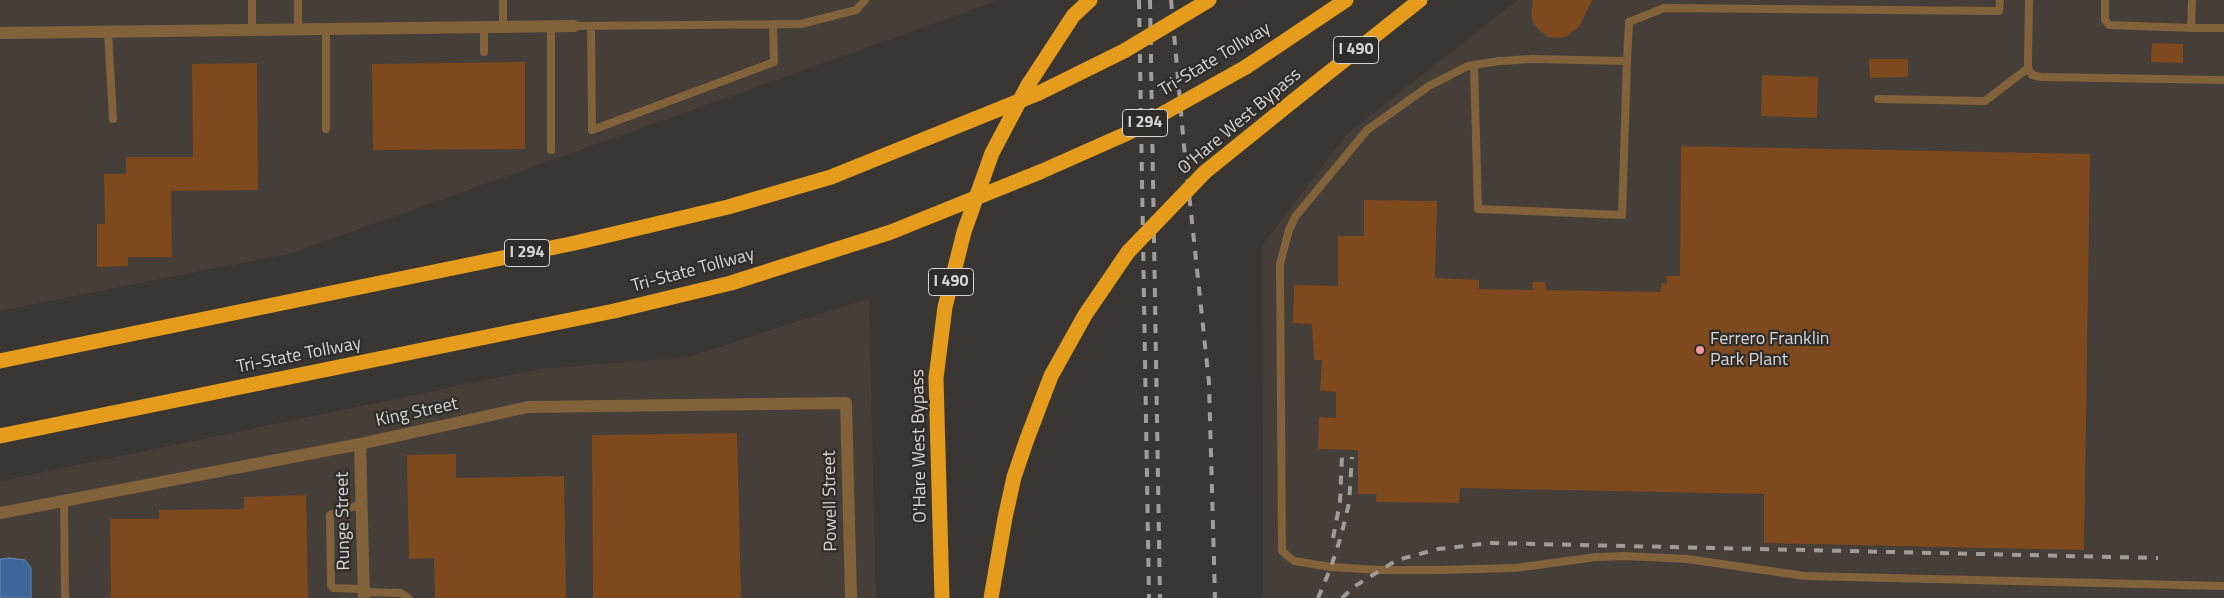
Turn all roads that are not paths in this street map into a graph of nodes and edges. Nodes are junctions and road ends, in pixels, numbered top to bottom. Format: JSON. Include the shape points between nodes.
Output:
{"nodes":[{"id":1,"x":252,"y":0,"type":"edge"},
{"id":2,"x":298,"y":0,"type":"edge"},
{"id":3,"x":503,"y":0,"type":"edge"},
{"id":4,"x":865,"y":0,"type":"edge"},
{"id":5,"x":1090,"y":0,"type":"edge"},
{"id":6,"x":1209,"y":0,"type":"edge"},
{"id":7,"x":1346,"y":0,"type":"edge"},
{"id":8,"x":1420,"y":0,"type":"edge"},
{"id":9,"x":2000,"y":0,"type":"edge"},
{"id":10,"x":2029,"y":0,"type":"edge"},
{"id":11,"x":2105,"y":0,"type":"edge"},
{"id":12,"x":2192,"y":0,"type":"edge"},
{"id":13,"x":1664,"y":4,"type":"edge"},
{"id":14,"x":773,"y":24,"type":"junction"},
{"id":15,"x":574,"y":26,"type":"joint"},
{"id":16,"x":591,"y":26,"type":"junction"},
{"id":17,"x":484,"y":27,"type":"junction"},
{"id":18,"x":503,"y":27,"type":"junction"},
{"id":19,"x":551,"y":27,"type":"junction"},
{"id":20,"x":2191,"y":28,"type":"junction"},
{"id":21,"x":2224,"y":28,"type":"edge"},
{"id":22,"x":326,"y":29,"type":"junction"},
{"id":23,"x":252,"y":30,"type":"junction"},
{"id":24,"x":298,"y":30,"type":"junction"},
{"id":25,"x":108,"y":32,"type":"junction"},
{"id":26,"x":0,"y":33,"type":"edge"},
{"id":27,"x":484,"y":52,"type":"dead end"},
{"id":28,"x":1627,"y":61,"type":"junction"},
{"id":29,"x":1474,"y":65,"type":"junction"},
{"id":30,"x":2028,"y":68,"type":"junction"},
{"id":31,"x":2224,"y":80,"type":"edge"},
{"id":32,"x":1878,"y":99,"type":"dead end"},
{"id":33,"x":113,"y":118,"type":"dead end"},
{"id":34,"x":326,"y":129,"type":"dead end"},
{"id":35,"x":551,"y":150,"type":"dead end"},
{"id":36,"x":0,"y":361,"type":"edge"},
{"id":37,"x":846,"y":403,"type":"joint"},
{"id":38,"x":0,"y":436,"type":"edge"},
{"id":39,"x":360,"y":444,"type":"junction"},
{"id":40,"x":64,"y":500,"type":"junction"},
{"id":41,"x":361,"y":504,"type":"junction"},
{"id":42,"x":0,"y":513,"type":"edge"},
{"id":43,"x":2224,"y":586,"type":"edge"},
{"id":44,"x":363,"y":593,"type":"edge"},
{"id":45,"x":65,"y":598,"type":"edge"},
{"id":46,"x":408,"y":598,"type":"edge"},
{"id":47,"x":851,"y":598,"type":"edge"},
{"id":48,"x":942,"y":598,"type":"edge"},
{"id":49,"x":991,"y":598,"type":"edge"}],
"edges":[{"from":1,"to":23,"type":"lane"},
{"from":2,"to":24,"type":"lane"},
{"from":3,"to":18,"type":"lane"},
{"from":4,"to":14,"type":"lane","via":[[856,10],[801,24]]},
{"from":5,"to":48,"type":"highway","name":"O'Hare West Bypass","number":"I 490","bridge":true,"via":[[1073,16],[1028,85],[992,153],[964,232],[945,307],[936,378]]},
{"from":6,"to":36,"type":"highway","number":"I 294","bridge":true,"via":[[1124,51],[1039,93],[831,177],[728,207],[575,243]]},
{"from":7,"to":38,"type":"highway","name":"Tri-State Tollway","number":"I 294","bridge":true,"via":[[1246,67],[1128,133],[891,232],[731,283],[614,311]]},
{"from":8,"to":49,"type":"highway","name":"O'Hare West Bypass","number":"I 490","bridge":true,"via":[[1204,172],[1128,252],[1051,376],[1026,439],[1014,476]]},
{"from":9,"to":13,"type":"lane","via":[[1999,11]]},
{"from":10,"to":30,"type":"lane"},
{"from":11,"to":20,"type":"lane","via":[[2105,20],[2109,25]]},
{"from":12,"to":20,"type":"lane"},
{"from":13,"to":28,"type":"lane","via":[[1629,22]]},
{"from":14,"to":16,"type":"lane"},
{"from":14,"to":16,"type":"lane","via":[[774,62],[592,130]]},
{"from":15,"to":16,"type":"lane"},
{"from":15,"to":19,"type":"street"},
{"from":17,"to":18,"type":"street"},
{"from":17,"to":22,"type":"street"},
{"from":17,"to":27,"type":"lane"},
{"from":18,"to":19,"type":"street"},
{"from":19,"to":35,"type":"lane"},
{"from":20,"to":21,"type":"lane"},
{"from":22,"to":24,"type":"street"},
{"from":22,"to":34,"type":"lane"},
{"from":23,"to":24,"type":"street"},
{"from":23,"to":25,"type":"street"},
{"from":25,"to":26,"type":"street"},
{"from":25,"to":33,"type":"lane"},
{"from":28,"to":29,"type":"lane","via":[[1532,59]]},
{"from":28,"to":29,"type":"lane","via":[[1622,215],[1478,209]]},
{"from":29,"to":43,"type":"lane","via":[[1429,86],[1367,130],[1295,217],[1289,230],[1280,264],[1282,551],[1294,561],[1331,567],[1398,570],[1516,568],[1626,556],[1687,559],[1805,576]]},
{"from":30,"to":31,"type":"lane","via":[[2032,75],[2041,77]]},
{"from":30,"to":32,"type":"lane","via":[[1985,101]]},
{"from":37,"to":39,"type":"street","name":"King Street","via":[[528,406]]},
{"from":37,"to":47,"type":"street","name":"Powell Street"},
{"from":39,"to":40,"type":"street","name":"King Street"},
{"from":39,"to":41,"type":"street","name":"Runge Street"},
{"from":40,"to":42,"type":"street","name":"King Street"},
{"from":40,"to":45,"type":"lane"},
{"from":41,"to":44,"type":"street","name":"Runge Street"},
{"from":41,"to":44,"type":"lane","via":[[330,515],[331,585],[332,588]]},
{"from":44,"to":46,"type":"lane","via":[[401,593]]}]}
